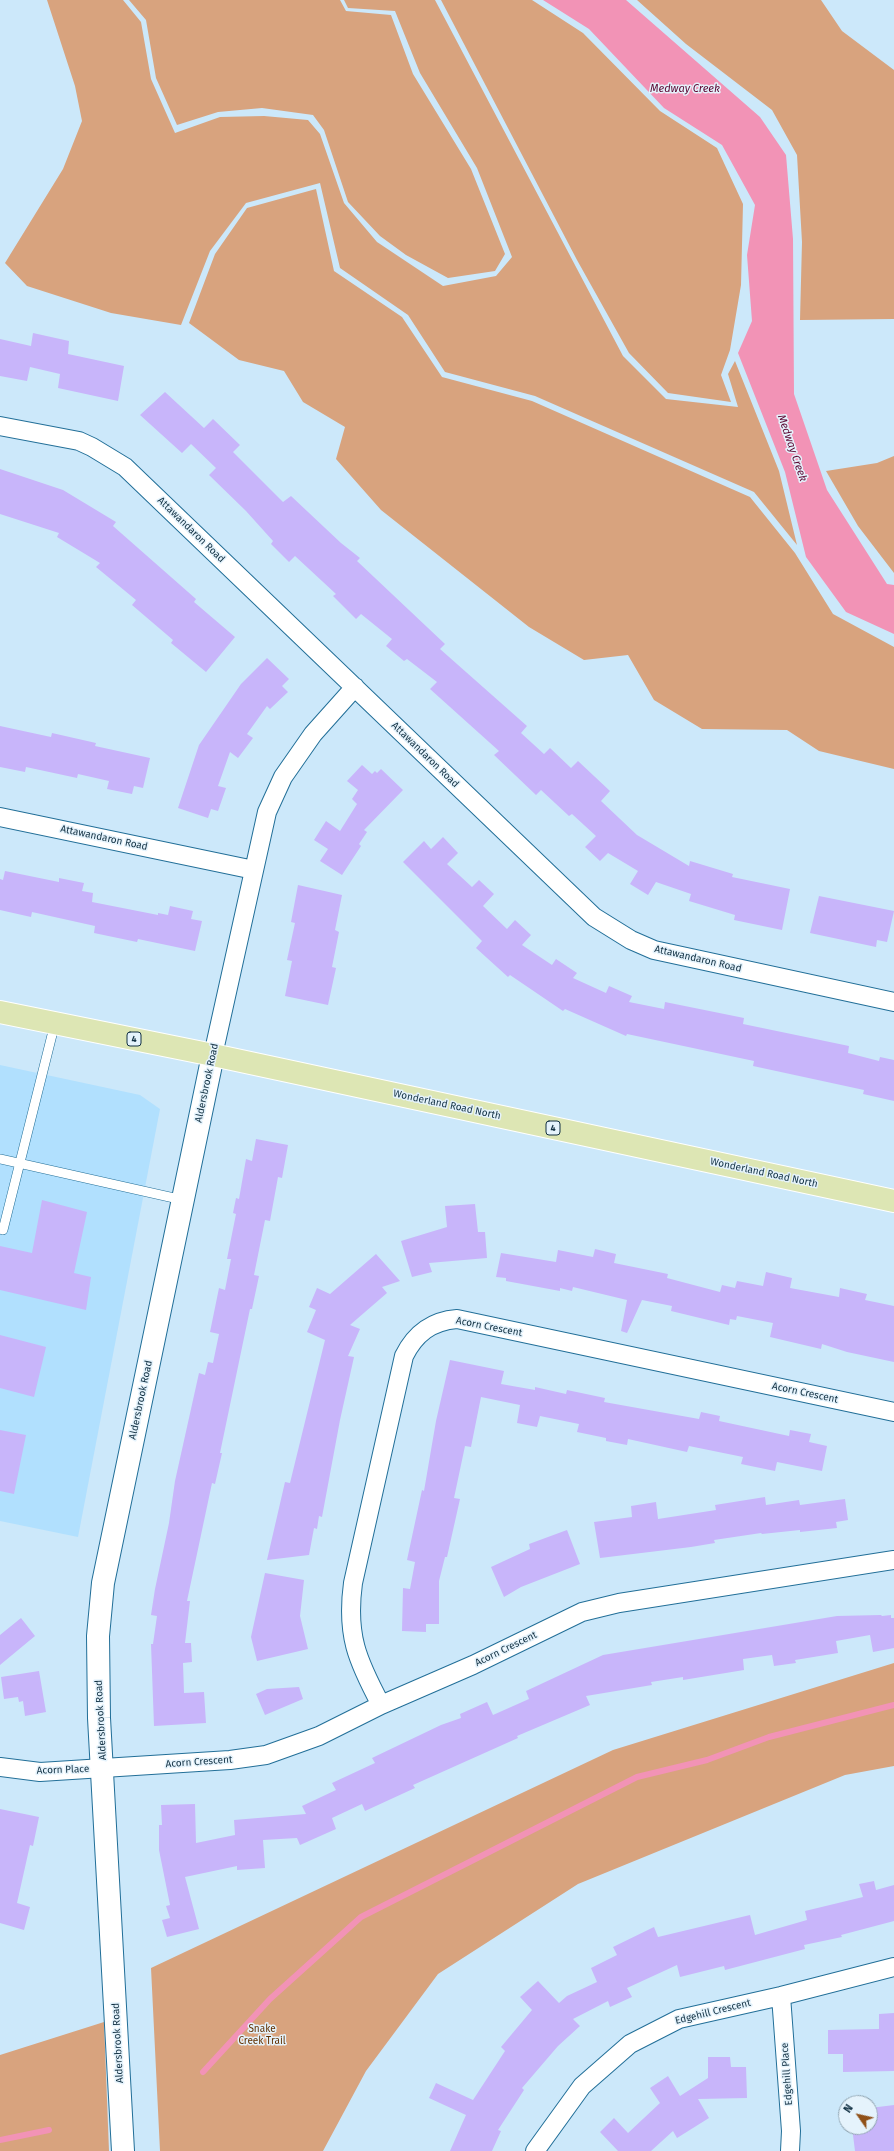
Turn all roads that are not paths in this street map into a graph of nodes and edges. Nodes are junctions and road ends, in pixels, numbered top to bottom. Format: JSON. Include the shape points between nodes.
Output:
{"nodes":[{"id":1,"x":0,"y":426,"type":"edge"},
{"id":2,"x":355,"y":687,"type":"junction"},
{"id":3,"x":0,"y":817,"type":"edge"},
{"id":4,"x":254,"y":870,"type":"junction"},
{"id":5,"x":894,"y":1002,"type":"edge"},
{"id":6,"x":0,"y":1012,"type":"edge"},
{"id":7,"x":56,"y":1023,"type":"junction"},
{"id":8,"x":213,"y":1055,"type":"junction"},
{"id":9,"x":0,"y":1159,"type":"edge"},
{"id":10,"x":20,"y":1162,"type":"junction"},
{"id":11,"x":183,"y":1200,"type":"junction"},
{"id":12,"x":894,"y":1201,"type":"edge"},
{"id":13,"x":0,"y":1229,"type":"edge"},
{"id":14,"x":894,"y":1412,"type":"edge"},
{"id":15,"x":894,"y":1560,"type":"edge"},
{"id":16,"x":381,"y":1705,"type":"junction"},
{"id":17,"x":0,"y":1766,"type":"edge"},
{"id":18,"x":103,"y":1768,"type":"junction"},
{"id":19,"x":894,"y":1967,"type":"edge"},
{"id":20,"x":781,"y":1996,"type":"junction"},
{"id":21,"x":123,"y":2151,"type":"edge"},
{"id":22,"x":535,"y":2151,"type":"edge"},
{"id":23,"x":790,"y":2151,"type":"edge"}],
"edges":[{"from":1,"to":2,"type":"street","name":"Attawandaron Road","via":[[79,441],[125,467]]},
{"from":2,"to":4,"type":"street","name":"Aldersbrook Road","via":[[313,734],[283,777],[267,812]]},
{"from":2,"to":5,"type":"street","name":"Attawandaron Road","via":[[572,898],[594,918],[631,940],[680,957]]},
{"from":3,"to":4,"type":"street","name":"Attawandaron Road"},
{"from":4,"to":8,"type":"street","name":"Aldersbrook Road"},
{"from":6,"to":7,"type":"main road","name":"Wonderland Road North","number":"4"},
{"from":7,"to":8,"type":"main road","name":"Wonderland Road North","number":"4"},
{"from":7,"to":10,"type":"lane"},
{"from":8,"to":11,"type":"street","name":"Aldersbrook Road"},
{"from":8,"to":12,"type":"main road","name":"Wonderland Road North","number":"4"},
{"from":9,"to":10,"type":"lane"},
{"from":10,"to":11,"type":"lane"},
{"from":10,"to":13,"type":"lane","via":[[3,1230]]},
{"from":11,"to":18,"type":"street","name":"Aldersbrook Road","via":[[103,1583],[98,1636],[99,1718]]},
{"from":14,"to":16,"type":"street","name":"Acorn Crescent","via":[[457,1319],[442,1320],[426,1328],[410,1343],[404,1356],[353,1583],[350,1608],[360,1665]]},
{"from":15,"to":16,"type":"street","name":"Acorn Crescent","via":[[596,1608],[582,1612],[473,1665]]},
{"from":16,"to":18,"type":"street","name":"Acorn Crescent","via":[[319,1736],[266,1755],[230,1760]]},
{"from":17,"to":18,"type":"street","name":"Acorn Place","via":[[40,1772]]},
{"from":18,"to":21,"type":"street","name":"Aldersbrook Road"},
{"from":19,"to":20,"type":"street","name":"Edgehill Crescent"},
{"from":20,"to":22,"type":"street","name":"Edgehill Crescent","via":[[679,2019],[630,2044],[582,2086]]},
{"from":20,"to":23,"type":"street","name":"Edgehill Place","via":[[791,2131]]}]}
